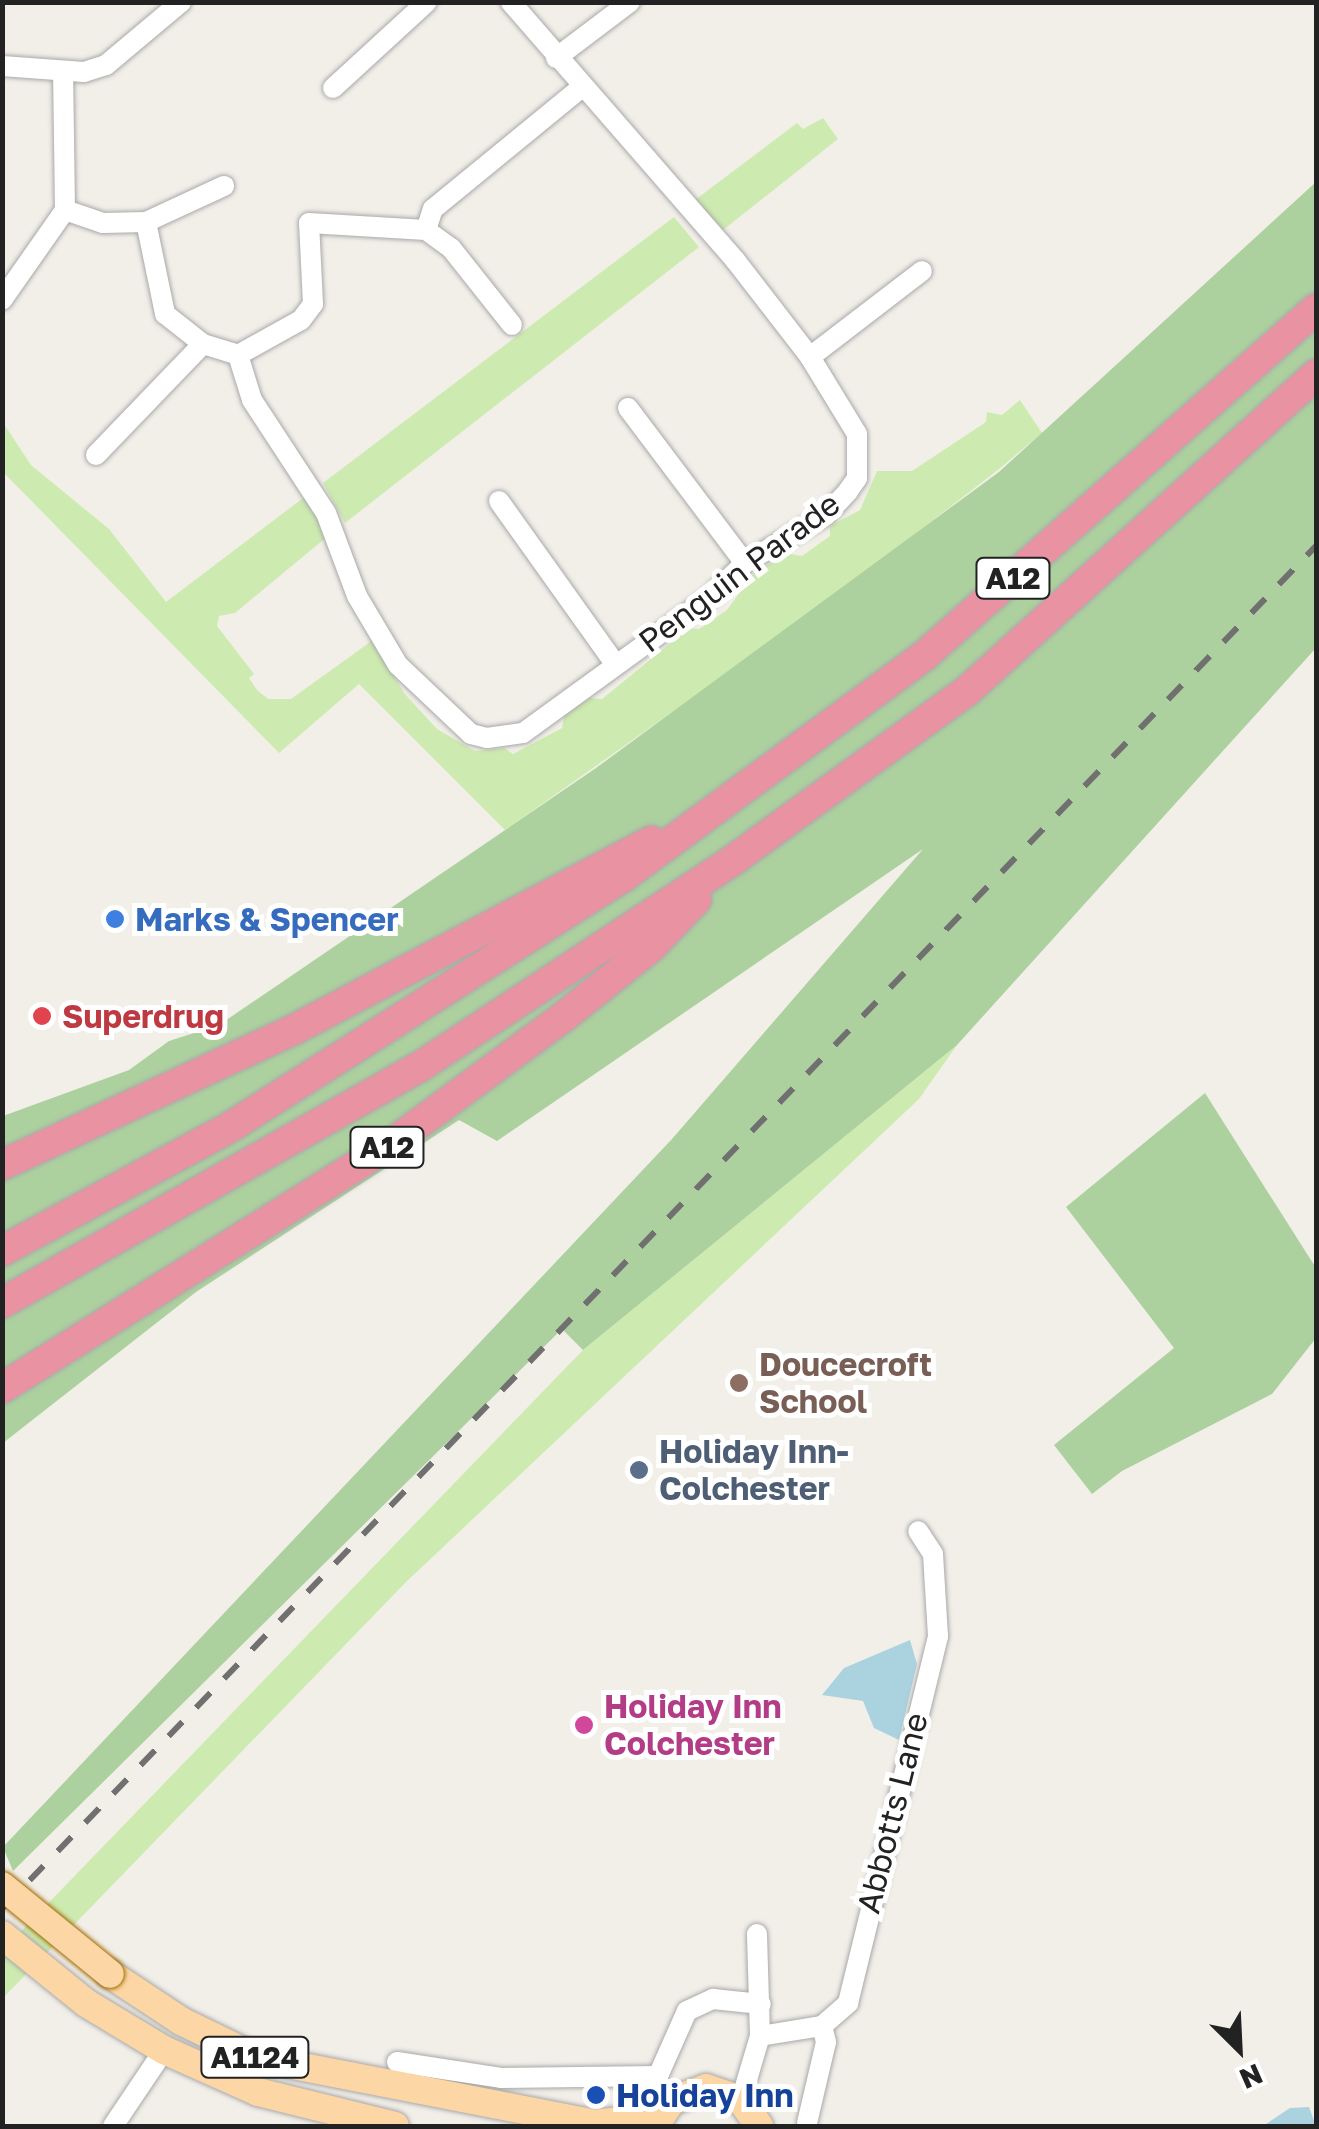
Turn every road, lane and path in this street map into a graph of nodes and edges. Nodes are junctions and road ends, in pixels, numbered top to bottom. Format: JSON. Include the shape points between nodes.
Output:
{"nodes":[{"id":1,"x":181,"y":2,"type":"edge"},
{"id":2,"x":427,"y":2,"type":"edge"},
{"id":3,"x":511,"y":2,"type":"edge"},
{"id":4,"x":630,"y":2,"type":"edge"},
{"id":5,"x":556,"y":58,"type":"junction"},
{"id":6,"x":2,"y":66,"type":"edge"},
{"id":7,"x":63,"y":72,"type":"junction"},
{"id":8,"x":333,"y":88,"type":"dead end"},
{"id":9,"x":581,"y":88,"type":"junction"},
{"id":10,"x":224,"y":186,"type":"dead end"},
{"id":11,"x":65,"y":210,"type":"junction"},
{"id":12,"x":146,"y":222,"type":"junction"},
{"id":13,"x":426,"y":230,"type":"junction"},
{"id":14,"x":922,"y":271,"type":"dead end"},
{"id":15,"x":2,"y":300,"type":"edge"},
{"id":16,"x":1316,"y":309,"type":"edge"},
{"id":17,"x":512,"y":325,"type":"dead end"},
{"id":18,"x":203,"y":344,"type":"junction"},
{"id":19,"x":238,"y":355,"type":"junction"},
{"id":20,"x":810,"y":358,"type":"junction"},
{"id":21,"x":1316,"y":375,"type":"edge"},
{"id":22,"x":628,"y":408,"type":"dead end"},
{"id":23,"x":96,"y":455,"type":"dead end"},
{"id":24,"x":499,"y":501,"type":"dead end"},
{"id":25,"x":745,"y":563,"type":"junction"},
{"id":26,"x":614,"y":662,"type":"junction"},
{"id":27,"x":691,"y":824,"type":"junction"},
{"id":28,"x":736,"y":858,"type":"junction"},
{"id":29,"x":2,"y":1165,"type":"edge"},
{"id":30,"x":2,"y":1252,"type":"edge"},
{"id":31,"x":2,"y":1303,"type":"edge"},
{"id":32,"x":2,"y":1388,"type":"edge"},
{"id":33,"x":918,"y":1530,"type":"dead end"},
{"id":34,"x":2,"y":1886,"type":"edge"},
{"id":35,"x":757,"y":1934,"type":"dead end"},
{"id":36,"x":2,"y":1935,"type":"edge"},
{"id":37,"x":761,"y":2004,"type":"junction"},
{"id":38,"x":822,"y":2026,"type":"junction"},
{"id":39,"x":760,"y":2036,"type":"junction"},
{"id":40,"x":164,"y":2050,"type":"junction"},
{"id":41,"x":397,"y":2062,"type":"dead end"},
{"id":42,"x":741,"y":2100,"type":"junction"},
{"id":43,"x":657,"y":2121,"type":"edge"},
{"id":44,"x":807,"y":2123,"type":"dead end"},
{"id":45,"x":113,"y":2126,"type":"edge"},
{"id":46,"x":395,"y":2126,"type":"edge"},
{"id":47,"x":759,"y":2126,"type":"edge"}],
"edges":[{"from":1,"to":7,"type":"street","via":[[106,65]]},
{"from":2,"to":8,"type":"street"},
{"from":3,"to":5,"type":"street","name":"Penguin Parade"},
{"from":4,"to":5,"type":"street"},
{"from":5,"to":9,"type":"street","name":"Penguin Parade"},
{"from":6,"to":7,"type":"street"},
{"from":7,"to":11,"type":"street"},
{"from":9,"to":13,"type":"street","via":[[433,209]]},
{"from":9,"to":20,"type":"street","name":"Penguin Parade","via":[[736,260]]},
{"from":10,"to":12,"type":"street"},
{"from":11,"to":12,"type":"street","via":[[102,223]]},
{"from":11,"to":15,"type":"street"},
{"from":12,"to":18,"type":"street","via":[[165,314]]},
{"from":13,"to":17,"type":"street","via":[[451,248]]},
{"from":13,"to":19,"type":"street","via":[[309,223],[313,304],[301,320]]},
{"from":14,"to":20,"type":"street"},
{"from":16,"to":27,"type":"highway","number":"A12","via":[[924,656]]},
{"from":18,"to":19,"type":"street"},
{"from":18,"to":23,"type":"street"},
{"from":19,"to":26,"type":"street","name":"Penguin Parade","via":[[252,400],[308,481],[357,596],[398,665],[470,734],[523,733]]},
{"from":20,"to":25,"type":"street","name":"Penguin Parade","via":[[857,434],[857,478],[826,515]]},
{"from":21,"to":28,"type":"highway","number":"A12","via":[[966,691]]},
{"from":22,"to":25,"type":"street"},
{"from":24,"to":26,"type":"street"},
{"from":25,"to":26,"type":"street","name":"Penguin Parade","via":[[710,597]]},
{"from":27,"to":29,"type":"highway","number":"A12","via":[[609,859],[295,1029]]},
{"from":27,"to":30,"type":"highway","number":"A12","via":[[623,877],[379,1036],[232,1126]]},
{"from":28,"to":31,"type":"highway","number":"A12","via":[[420,1066]]},
{"from":28,"to":32,"type":"highway","number":"A12","via":[[652,946],[392,1144]]},
{"from":33,"to":38,"type":"street","name":"Abbotts Lane","via":[[933,1554],[938,1636],[848,2003]]},
{"from":34,"to":43,"type":"main road","number":"A1124","bridge":true,"via":[[110,1974],[181,2021],[257,2058],[595,2124]]},
{"from":35,"to":37,"type":"street"},
{"from":36,"to":40,"type":"main road","number":"A1124","via":[[86,2003]]},
{"from":37,"to":39,"type":"street"},
{"from":37,"to":41,"type":"street","via":[[713,1999],[686,2011],[658,2076],[501,2078]]},
{"from":38,"to":39,"type":"street"},
{"from":38,"to":44,"type":"street","via":[[826,2042]]},
{"from":39,"to":42,"type":"street"},
{"from":40,"to":45,"type":"street"},
{"from":40,"to":46,"type":"main road","number":"A1124","via":[[258,2092]]},
{"from":42,"to":43,"type":"main road","via":[[706,2088],[688,2092]]},
{"from":42,"to":47,"type":"main road"}]}
